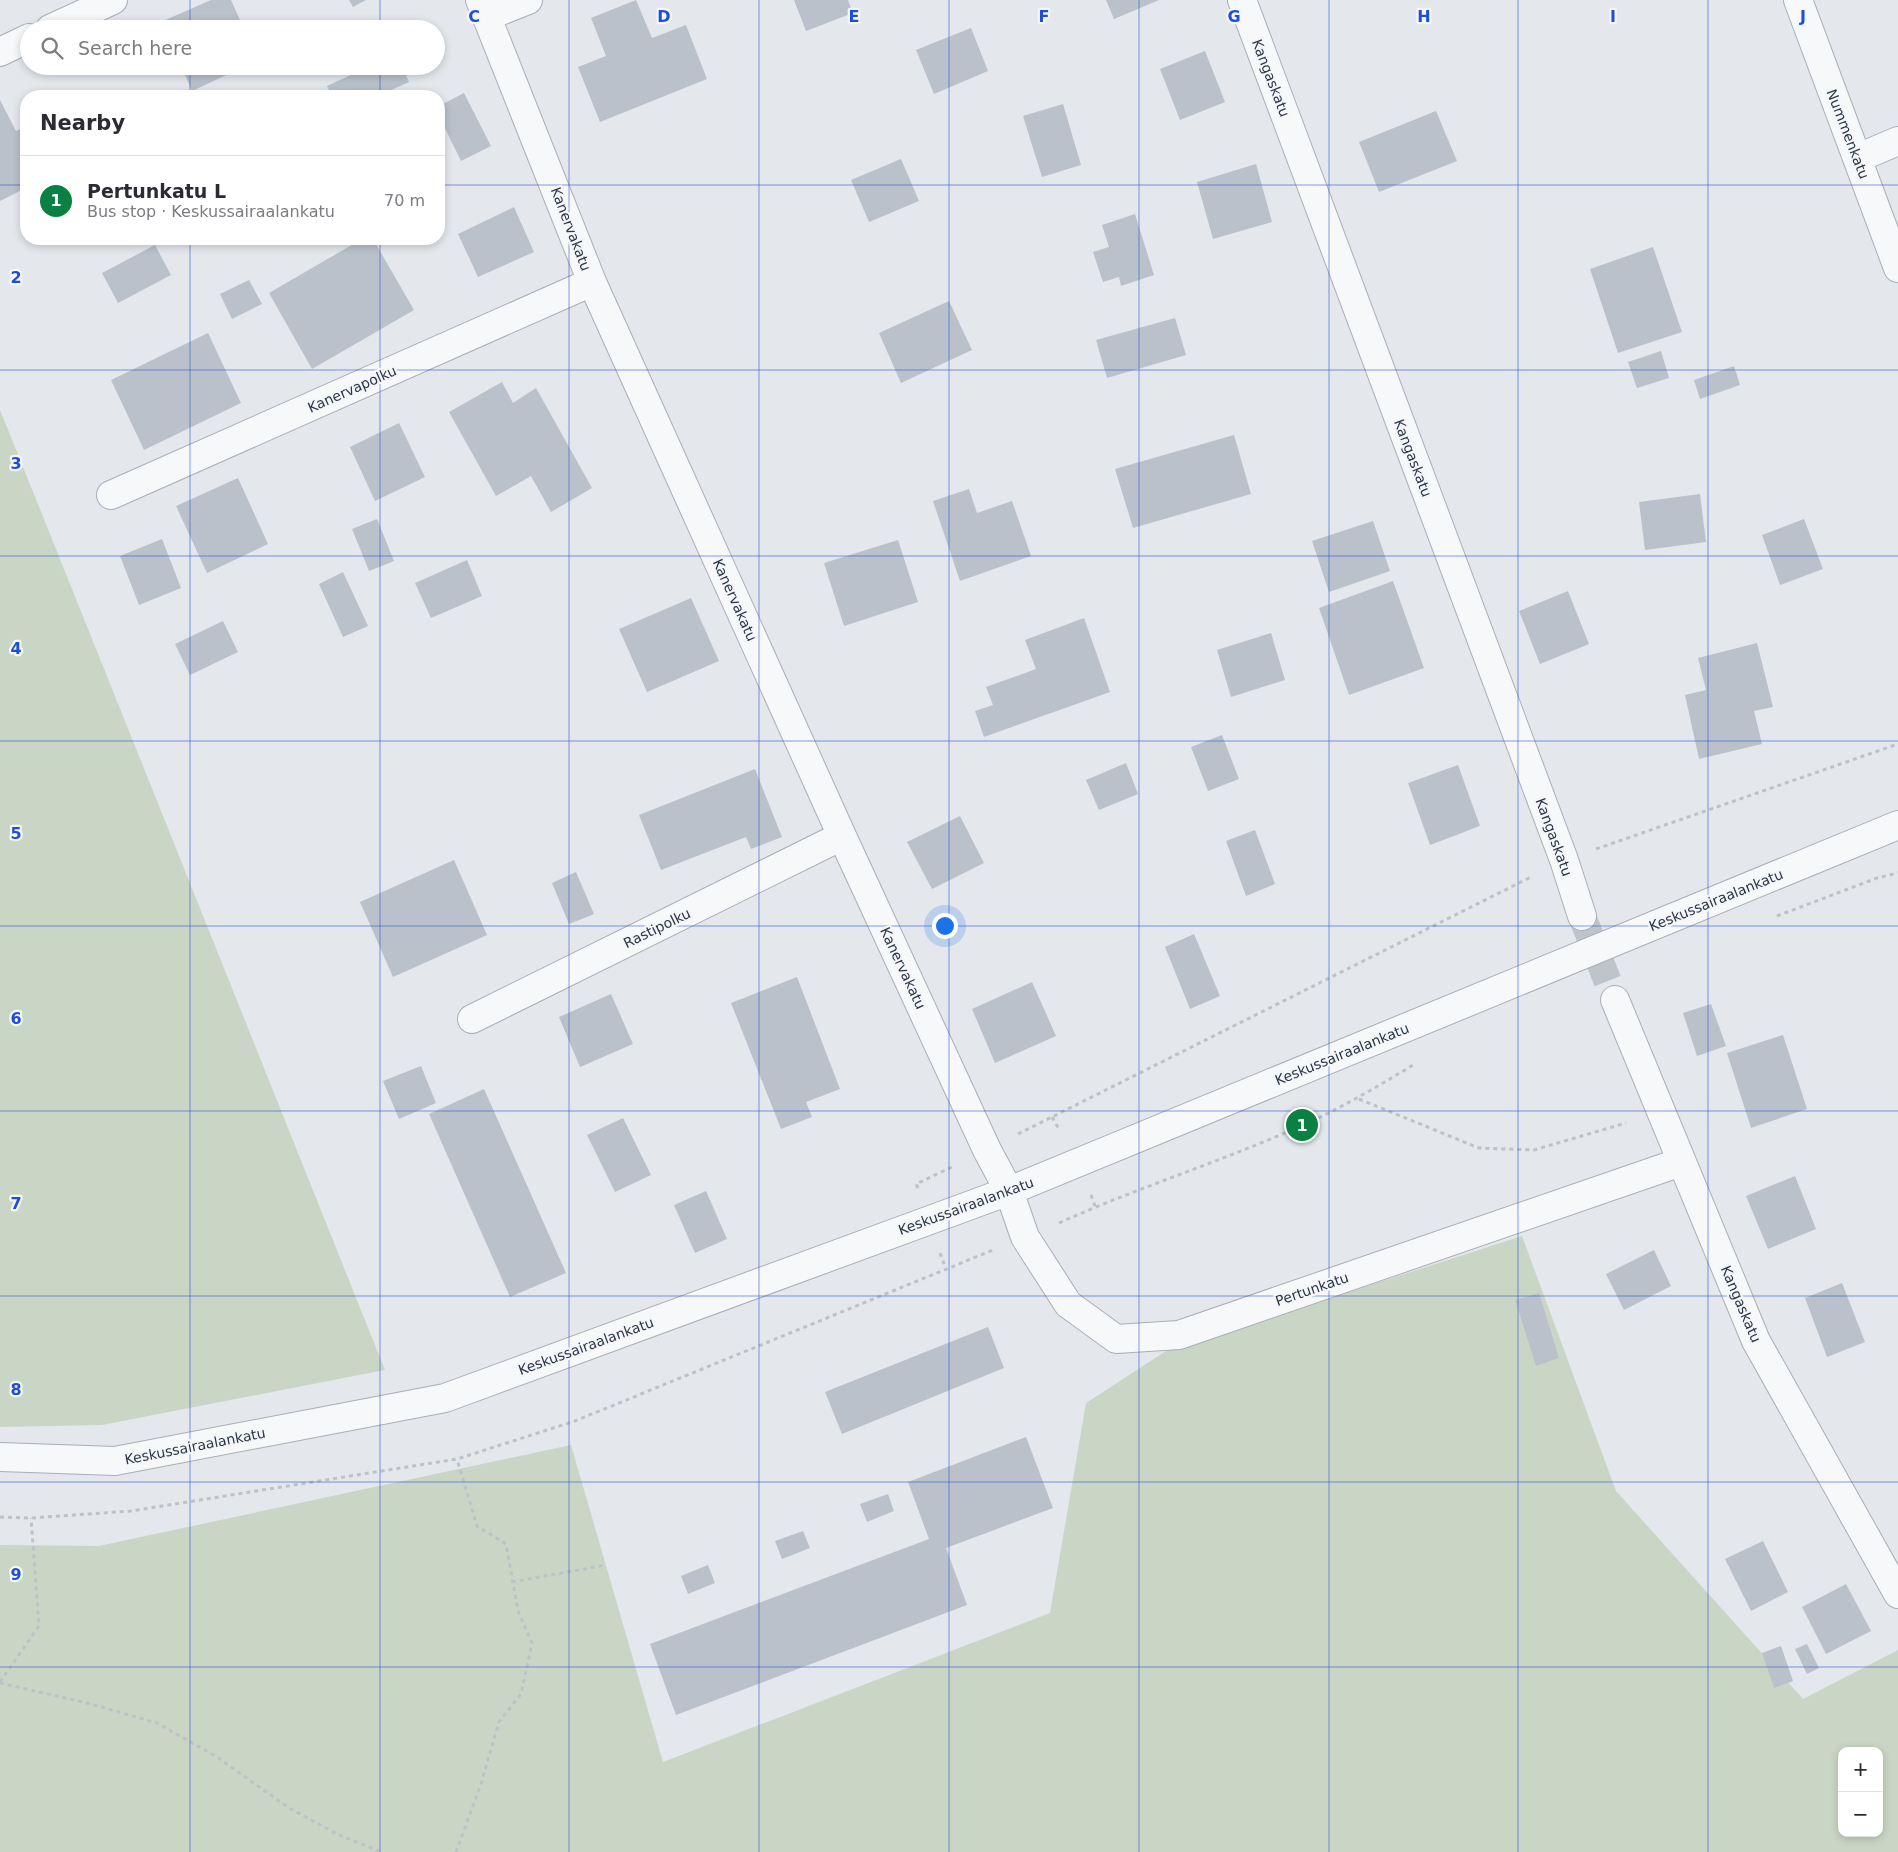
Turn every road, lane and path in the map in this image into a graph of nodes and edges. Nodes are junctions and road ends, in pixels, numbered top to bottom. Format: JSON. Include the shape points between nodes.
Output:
{"nodes":[{"id":1,"x":113,"y":0,"type":"edge"},
{"id":2,"x":528,"y":0,"type":"edge"},
{"id":3,"x":1242,"y":0,"type":"edge"},
{"id":4,"x":1798,"y":0,"type":"edge"},
{"id":5,"x":484,"y":8,"type":"edge"},
{"id":6,"x":70,"y":20,"type":"edge"},
{"id":7,"x":20,"y":42,"type":"edge"},
{"id":8,"x":0,"y":52,"type":"edge"},
{"id":9,"x":1898,"y":141,"type":"edge"},
{"id":10,"x":1858,"y":158,"type":"junction"},
{"id":11,"x":1898,"y":268,"type":"edge"},
{"id":12,"x":592,"y":282,"type":"junction"},
{"id":13,"x":111,"y":495,"type":"dead end"},
{"id":14,"x":1898,"y":744,"type":"edge"},
{"id":15,"x":1898,"y":825,"type":"edge"},
{"id":16,"x":842,"y":836,"type":"junction"},
{"id":17,"x":1564,"y":860,"type":"junction"},
{"id":18,"x":1582,"y":916,"type":"tunnel mouth"},
{"id":19,"x":1615,"y":1000,"type":"tunnel mouth"},
{"id":20,"x":472,"y":1019,"type":"dead end"},
{"id":21,"x":1359,"y":1098,"type":"dead end"},
{"id":22,"x":1661,"y":1112,"type":"junction"},
{"id":23,"x":987,"y":1150,"type":"junction"},
{"id":24,"x":1681,"y":1162,"type":"junction"},
{"id":25,"x":1009,"y":1191,"type":"junction"},
{"id":26,"x":0,"y":1457,"type":"edge"},
{"id":27,"x":456,"y":1459,"type":"dead end"},
{"id":28,"x":31,"y":1518,"type":"dead end"},
{"id":29,"x":606,"y":1565,"type":"dead end"},
{"id":30,"x":512,"y":1582,"type":"junction"},
{"id":31,"x":1898,"y":1594,"type":"edge"},
{"id":32,"x":0,"y":1683,"type":"edge"},
{"id":33,"x":381,"y":1852,"type":"edge"},
{"id":34,"x":456,"y":1852,"type":"edge"}],
"edges":[{"from":1,"to":6,"type":"street"},
{"from":2,"to":5,"type":"street"},
{"from":3,"to":17,"type":"street","name":"Kangaskatu"},
{"from":4,"to":10,"type":"street","name":"Nummenkatu"},
{"from":5,"to":12,"type":"street","name":"Kanervakatu"},
{"from":7,"to":8,"type":"street"},
{"from":9,"to":10,"type":"street"},
{"from":10,"to":11,"type":"street","name":"Nummenkatu"},
{"from":12,"to":13,"type":"street","name":"Kanervapolku"},
{"from":12,"to":16,"type":"street","name":"Kanervakatu"},
{"from":14,"to":17,"type":"path"},
{"from":15,"to":25,"type":"street","name":"Keskussairaalankatu"},
{"from":16,"to":20,"type":"street","name":"Rastipolku"},
{"from":16,"to":23,"type":"street","name":"Kanervakatu"},
{"from":17,"to":18,"type":"street","name":"Kangaskatu"},
{"from":17,"to":23,"type":"path"},
{"from":19,"to":22,"type":"street","name":"Kangaskatu"},
{"from":21,"to":22,"type":"path","via":[[1479,1148],[1534,1150]]},
{"from":22,"to":24,"type":"street","name":"Kangaskatu"},
{"from":23,"to":25,"type":"street","name":"Kanervakatu"},
{"from":24,"to":25,"type":"street","name":"Pertunkatu","via":[[1179,1335],[1116,1339],[1068,1304],[1025,1237]]},
{"from":24,"to":31,"type":"street","name":"Kangaskatu","via":[[1756,1341]]},
{"from":25,"to":26,"type":"street","name":"Keskussairaalankatu","via":[[445,1398],[115,1461]]},
{"from":27,"to":30,"type":"path","via":[[477,1526],[506,1544]]},
{"from":28,"to":32,"type":"path","via":[[39,1626]]},
{"from":29,"to":30,"type":"path"},
{"from":30,"to":34,"type":"path","via":[[518,1611],[532,1643],[520,1694],[498,1722],[481,1784]]},
{"from":32,"to":33,"type":"path","via":[[158,1723],[217,1757],[289,1808],[337,1834]]}]}
